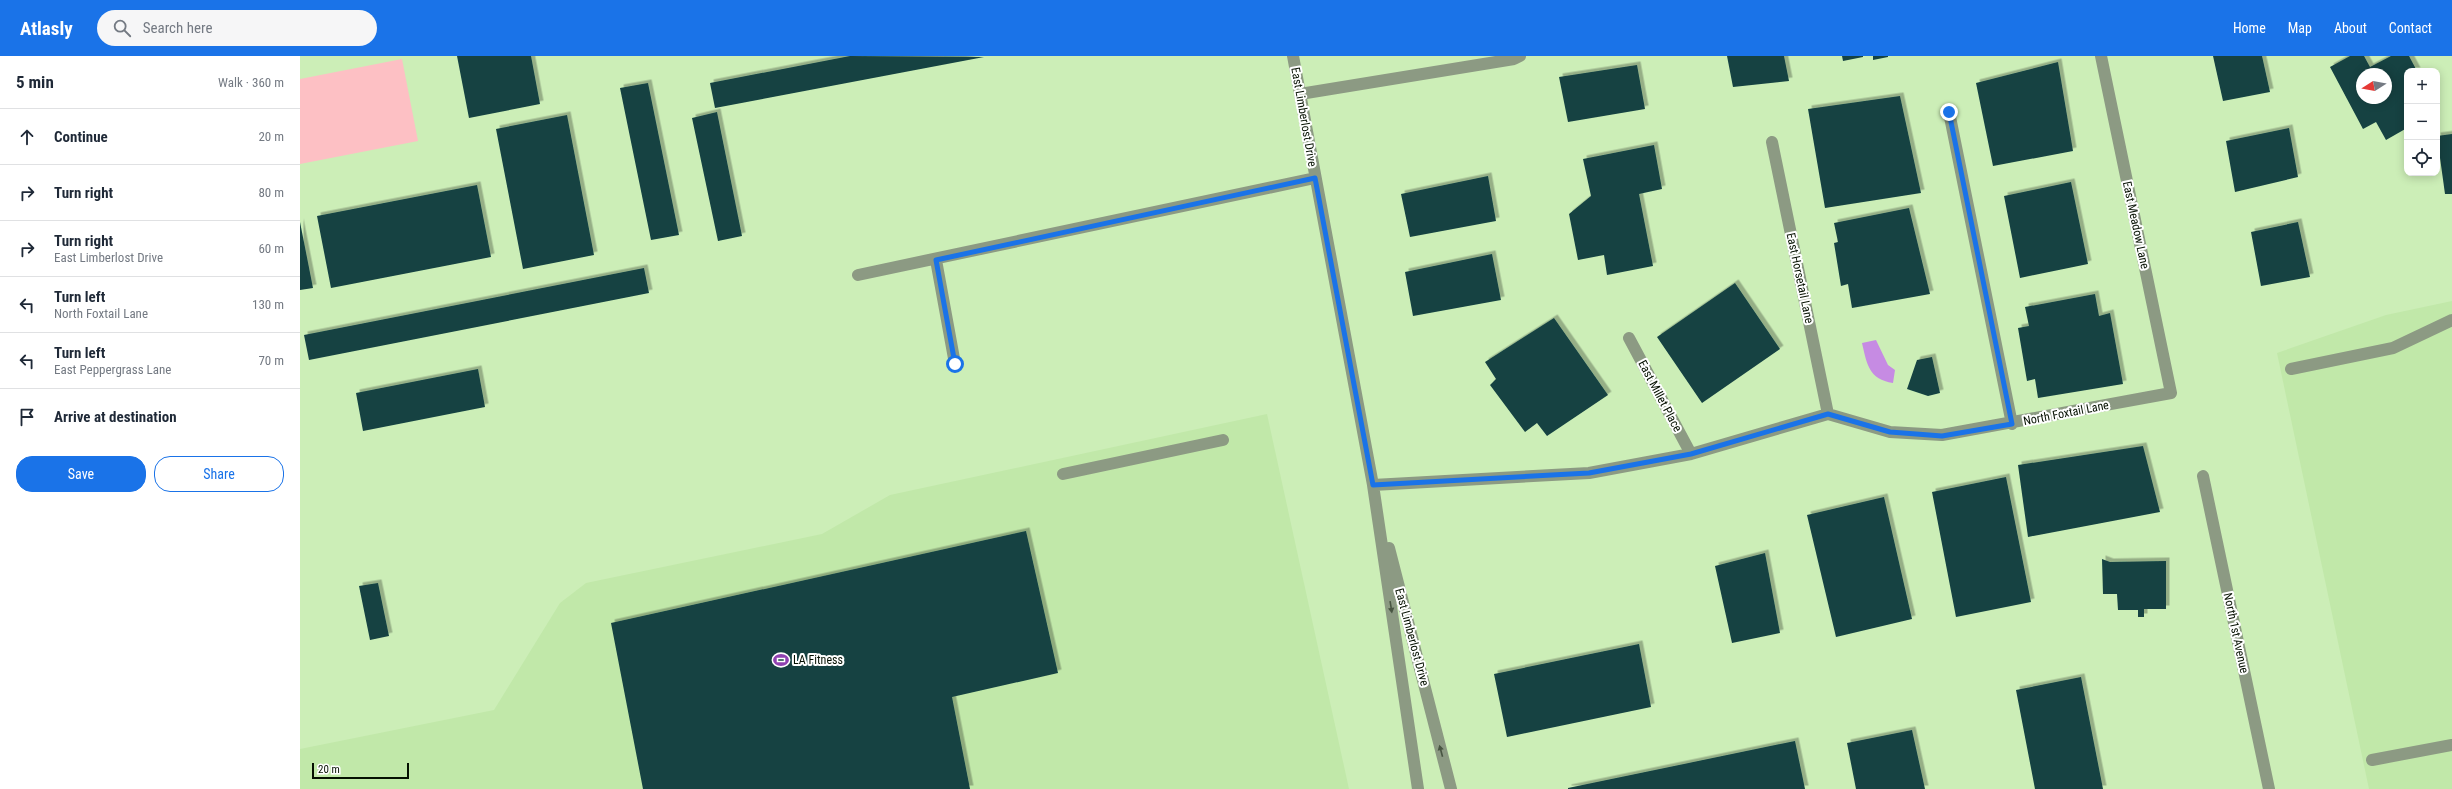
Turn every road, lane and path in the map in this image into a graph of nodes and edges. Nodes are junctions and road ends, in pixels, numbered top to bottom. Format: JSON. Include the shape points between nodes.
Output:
{"nodes":[{"id":1,"x":1293,"y":56,"type":"edge"},
{"id":2,"x":1520,"y":56,"type":"edge"},
{"id":3,"x":2101,"y":56,"type":"edge"},
{"id":4,"x":1300,"y":94,"type":"junction"},
{"id":5,"x":1949,"y":112,"type":"dead end"},
{"id":6,"x":1772,"y":142,"type":"dead end"},
{"id":7,"x":1315,"y":178,"type":"junction"},
{"id":8,"x":936,"y":260,"type":"junction"},
{"id":9,"x":858,"y":275,"type":"dead end"},
{"id":10,"x":2452,"y":320,"type":"edge"},
{"id":11,"x":1629,"y":338,"type":"dead end"},
{"id":12,"x":955,"y":364,"type":"dead end"},
{"id":13,"x":2291,"y":369,"type":"dead end"},
{"id":14,"x":2171,"y":393,"type":"joint"},
{"id":15,"x":1828,"y":414,"type":"junction"},
{"id":16,"x":2012,"y":424,"type":"junction"},
{"id":17,"x":1223,"y":440,"type":"dead end"},
{"id":18,"x":1691,"y":454,"type":"junction"},
{"id":19,"x":1063,"y":474,"type":"dead end"},
{"id":20,"x":2203,"y":476,"type":"dead end"},
{"id":21,"x":1373,"y":485,"type":"junction"},
{"id":22,"x":2452,"y":744,"type":"edge"},
{"id":23,"x":2372,"y":760,"type":"dead end"},
{"id":24,"x":1418,"y":789,"type":"edge"},
{"id":25,"x":1451,"y":789,"type":"edge"},
{"id":26,"x":2269,"y":789,"type":"edge"}],
"edges":[{"from":1,"to":4,"type":"street","name":"East Limberlost Drive"},
{"from":2,"to":4,"type":"street"},
{"from":3,"to":14,"type":"street","name":"East Meadow Lane"},
{"from":4,"to":7,"type":"street","name":"East Limberlost Drive"},
{"from":5,"to":16,"type":"street"},
{"from":6,"to":15,"type":"street","name":"East Horsetail Lane"},
{"from":7,"to":8,"type":"street"},
{"from":7,"to":21,"type":"street","name":"East Limberlost Drive"},
{"from":8,"to":9,"type":"street"},
{"from":8,"to":12,"type":"street"},
{"from":10,"to":13,"type":"street","via":[[2393,348]]},
{"from":11,"to":18,"type":"street","name":"East Millet Place"},
{"from":14,"to":16,"type":"street","name":"North Foxtail Lane"},
{"from":15,"to":16,"type":"street","name":"North Foxtail Lane","via":[[1890,432],[1942,436]]},
{"from":15,"to":18,"type":"street"},
{"from":17,"to":19,"type":"street"},
{"from":18,"to":21,"type":"street","via":[[1589,473]]},
{"from":20,"to":26,"type":"street","name":"North 1st Avenue"},
{"from":21,"to":24,"type":"street","name":"East Limberlost Drive","one_way":true},
{"from":25,"to":21,"type":"street","name":"East Limberlost Drive","one_way":true},
{"from":22,"to":23,"type":"street"}]}
